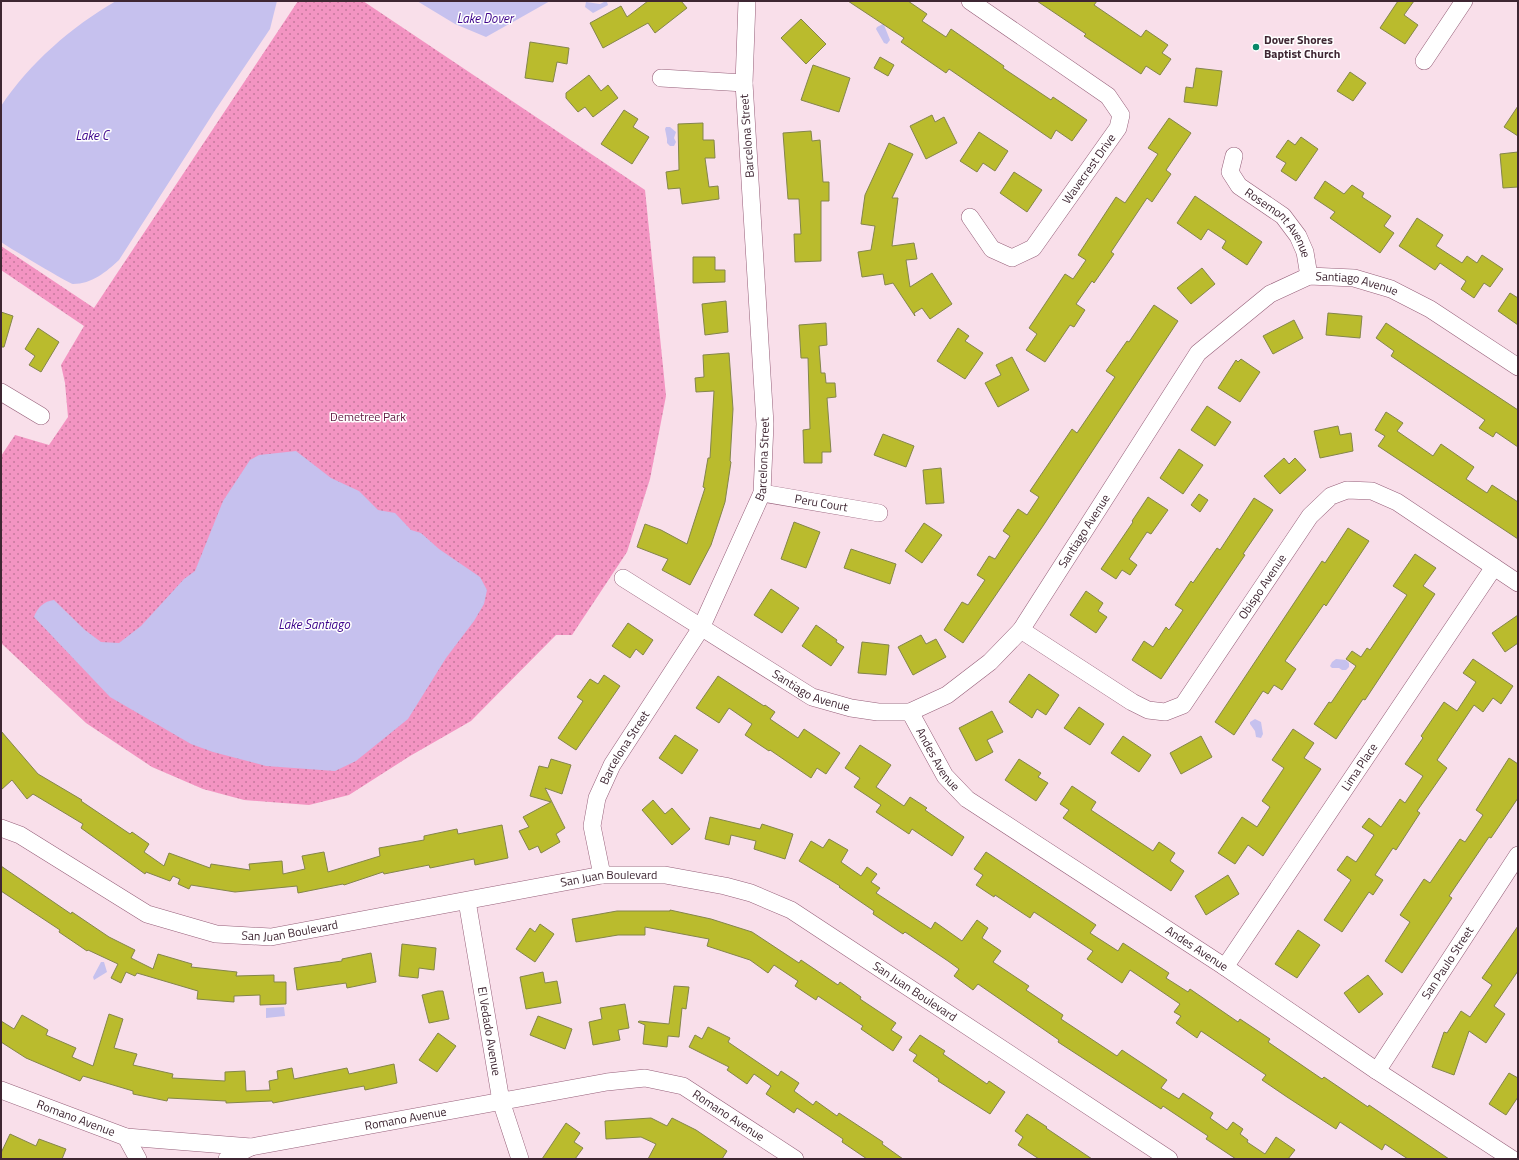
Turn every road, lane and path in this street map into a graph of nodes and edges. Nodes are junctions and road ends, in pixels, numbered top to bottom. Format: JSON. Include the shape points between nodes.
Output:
{"nodes":[{"id":1,"x":747,"y":1,"type":"edge"},
{"id":2,"x":970,"y":1,"type":"edge"},
{"id":3,"x":1464,"y":1,"type":"edge"},
{"id":4,"x":1424,"y":61,"type":"dead end"},
{"id":5,"x":661,"y":78,"type":"dead end"},
{"id":6,"x":744,"y":83,"type":"junction"},
{"id":7,"x":1234,"y":156,"type":"dead end"},
{"id":8,"x":970,"y":217,"type":"dead end"},
{"id":9,"x":1309,"y":276,"type":"junction"},
{"id":10,"x":1518,"y":367,"type":"edge"},
{"id":11,"x":1,"y":392,"type":"edge"},
{"id":12,"x":41,"y":416,"type":"dead end"},
{"id":13,"x":762,"y":494,"type":"junction"},
{"id":14,"x":879,"y":513,"type":"dead end"},
{"id":15,"x":1494,"y":567,"type":"junction"},
{"id":16,"x":623,"y":578,"type":"dead end"},
{"id":17,"x":1518,"y":583,"type":"edge"},
{"id":18,"x":701,"y":628,"type":"junction"},
{"id":19,"x":1021,"y":630,"type":"junction"},
{"id":20,"x":910,"y":712,"type":"junction"},
{"id":21,"x":1,"y":828,"type":"edge"},
{"id":22,"x":1518,"y":855,"type":"edge"},
{"id":23,"x":602,"y":875,"type":"junction"},
{"id":24,"x":467,"y":901,"type":"junction"},
{"id":25,"x":1225,"y":967,"type":"junction"},
{"id":26,"x":1377,"y":1070,"type":"junction"},
{"id":27,"x":1,"y":1090,"type":"edge"},
{"id":28,"x":501,"y":1101,"type":"junction"},
{"id":29,"x":126,"y":1137,"type":"junction"},
{"id":30,"x":252,"y":1147,"type":"junction"},
{"id":31,"x":138,"y":1159,"type":"edge"},
{"id":32,"x":227,"y":1159,"type":"edge"},
{"id":33,"x":520,"y":1159,"type":"edge"},
{"id":34,"x":795,"y":1159,"type":"edge"},
{"id":35,"x":1168,"y":1159,"type":"edge"},
{"id":36,"x":1512,"y":1159,"type":"edge"}],
"edges":[{"from":1,"to":6,"type":"street","name":"Barcelona Street"},
{"from":2,"to":8,"type":"street","name":"Wavecrest Drive","via":[[1108,96],[1121,115],[1118,128],[1033,248],[1012,258],[992,249]]},
{"from":3,"to":4,"type":"street"},
{"from":5,"to":6,"type":"street"},
{"from":6,"to":13,"type":"street","name":"Barcelona Street","via":[[765,424]]},
{"from":7,"to":9,"type":"street","name":"Rosemont Avenue","via":[[1230,172],[1239,186],[1283,216],[1298,236]]},
{"from":9,"to":10,"type":"street","name":"Santiago Avenue","via":[[1354,278],[1391,289],[1430,309]]},
{"from":9,"to":19,"type":"street","name":"Santiago Avenue","via":[[1270,294],[1198,353]]},
{"from":11,"to":12,"type":"street"},
{"from":13,"to":14,"type":"street","name":"Peru Court"},
{"from":13,"to":18,"type":"street","name":"Barcelona Street"},
{"from":15,"to":17,"type":"street","name":"Obispo Avenue"},
{"from":15,"to":19,"type":"street","name":"Obispo Avenue","via":[[1397,502],[1372,491],[1347,490],[1331,496],[1310,516],[1183,705],[1165,712],[1148,710],[1132,702]]},
{"from":15,"to":25,"type":"street","name":"Lima Place"},
{"from":16,"to":18,"type":"street","name":"Santiago Avenue"},
{"from":18,"to":20,"type":"street","name":"Santiago Avenue","via":[[812,697],[851,708],[878,712]]},
{"from":18,"to":23,"type":"street","name":"Barcelona Street","via":[[612,766],[597,798],[592,826]]},
{"from":19,"to":20,"type":"street","name":"Santiago Avenue","via":[[990,662],[947,695]]},
{"from":20,"to":25,"type":"street","name":"Andes Avenue","via":[[945,776],[967,799]]},
{"from":21,"to":24,"type":"street","name":"San Juan Boulevard","via":[[20,835],[148,914],[216,934],[272,937]]},
{"from":22,"to":26,"type":"street","name":"San Paulo Street"},
{"from":23,"to":24,"type":"street","name":"San Juan Boulevard"},
{"from":23,"to":35,"type":"street","name":"San Juan Boulevard","via":[[665,875],[725,886],[751,893],[791,910]]},
{"from":24,"to":28,"type":"street","name":"El Vedado Avenue"},
{"from":25,"to":26,"type":"street","name":"Andes Avenue"},
{"from":26,"to":36,"type":"street","name":"Andes Avenue"},
{"from":27,"to":29,"type":"street","name":"Romano Avenue"},
{"from":28,"to":30,"type":"street","name":"Romano Avenue"},
{"from":28,"to":33,"type":"street","name":"El Vedado Avenue"},
{"from":28,"to":34,"type":"street","name":"Romano Avenue","via":[[607,1082],[645,1078],[683,1086]]},
{"from":29,"to":30,"type":"street","name":"Romano Avenue"},
{"from":29,"to":31,"type":"street"},
{"from":30,"to":32,"type":"street"}]}
